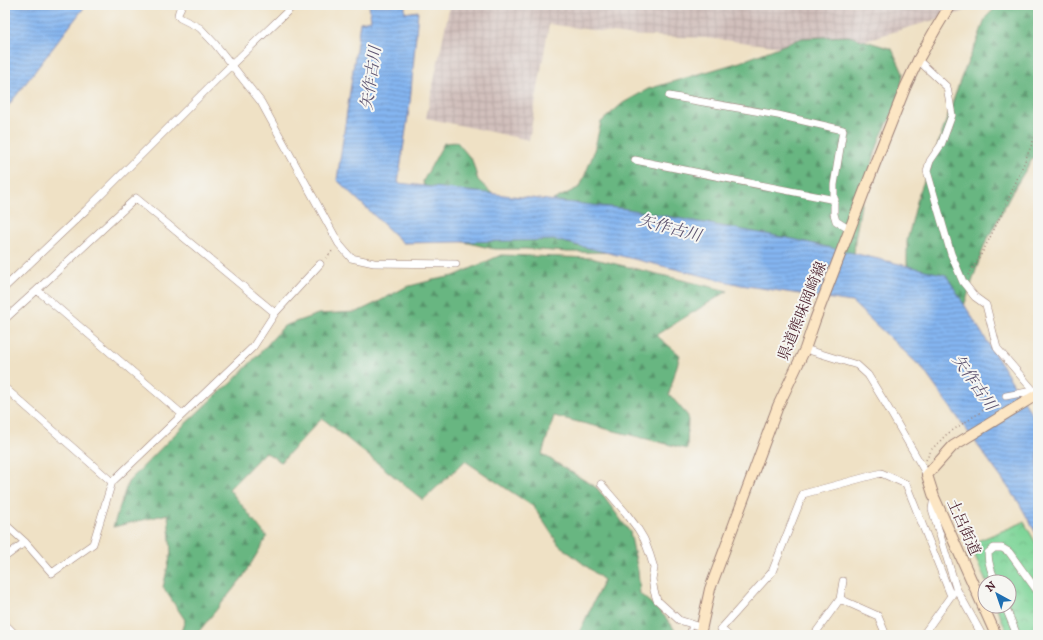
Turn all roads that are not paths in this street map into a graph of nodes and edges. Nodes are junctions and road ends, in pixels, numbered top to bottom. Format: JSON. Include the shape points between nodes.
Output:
{"nodes":[{"id":1,"x":182,"y":5,"type":"edge"},
{"id":2,"x":294,"y":5,"type":"edge"},
{"id":3,"x":950,"y":5,"type":"edge"},
{"id":4,"x":918,"y":60,"type":"junction"},
{"id":5,"x":231,"y":65,"type":"junction"},
{"id":6,"x":669,"y":96,"type":"dead end"},
{"id":7,"x":635,"y":160,"type":"dead end"},
{"id":8,"x":835,"y":200,"type":"junction"},
{"id":9,"x":850,"y":230,"type":"junction"},
{"id":10,"x":320,"y":264,"type":"road end"},
{"id":11,"x":456,"y":264,"type":"dead end"},
{"id":12,"x":5,"y":287,"type":"edge"},
{"id":13,"x":37,"y":290,"type":"junction"},
{"id":14,"x":275,"y":313,"type":"junction"},
{"id":15,"x":5,"y":319,"type":"edge"},
{"id":16,"x":805,"y":349,"type":"junction"},
{"id":17,"x":5,"y":388,"type":"edge"},
{"id":18,"x":1036,"y":393,"type":"edge"},
{"id":19,"x":1006,"y":396,"type":"road end"},
{"id":20,"x":182,"y":414,"type":"junction"},
{"id":21,"x":925,"y":471,"type":"junction"},
{"id":22,"x":112,"y":482,"type":"junction"},
{"id":23,"x":601,"y":484,"type":"dead end"},
{"id":24,"x":934,"y":497,"type":"junction"},
{"id":25,"x":5,"y":524,"type":"edge"},
{"id":26,"x":25,"y":542,"type":"junction"},
{"id":27,"x":5,"y":557,"type":"edge"},
{"id":28,"x":993,"y":574,"type":"edge"},
{"id":29,"x":843,"y":581,"type":"dead end"},
{"id":30,"x":956,"y":588,"type":"junction"},
{"id":31,"x":1038,"y":592,"type":"edge"},
{"id":32,"x":951,"y":596,"type":"junction"},
{"id":33,"x":840,"y":599,"type":"junction"},
{"id":34,"x":1008,"y":614,"type":"edge"},
{"id":35,"x":5,"y":624,"type":"edge"},
{"id":36,"x":697,"y":629,"type":"edge"},
{"id":37,"x":16,"y":635,"type":"edge"},
{"id":38,"x":689,"y":635,"type":"edge"},
{"id":39,"x":728,"y":635,"type":"edge"},
{"id":40,"x":814,"y":635,"type":"edge"},
{"id":41,"x":886,"y":635,"type":"edge"},
{"id":42,"x":923,"y":635,"type":"edge"},
{"id":43,"x":982,"y":635,"type":"edge"},
{"id":44,"x":996,"y":635,"type":"edge"},
{"id":45,"x":1017,"y":635,"type":"edge"}],
"edges":[{"from":1,"to":5,"type":"street","via":[[178,11],[180,18],[200,28]]},
{"from":2,"to":5,"type":"street"},
{"from":3,"to":4,"type":"main road","name":"県道熊味岡崎線"},
{"from":4,"to":9,"type":"main road","name":"県道熊味岡崎線"},
{"from":4,"to":18,"type":"street","via":[[947,87],[952,115],[941,145],[930,161],[927,171],[950,254],[963,282],[975,297],[986,305],[997,348]]},
{"from":5,"to":11,"type":"street","via":[[261,102],[338,244],[351,258],[374,263]]},
{"from":5,"to":12,"type":"street"},
{"from":6,"to":8,"type":"street","via":[[778,115],[843,130],[834,185]]},
{"from":7,"to":8,"type":"street"},
{"from":8,"to":9,"type":"street","via":[[836,221]]},
{"from":9,"to":16,"type":"main road","name":"県道熊味岡崎線"},
{"from":10,"to":14,"type":"street"},
{"from":13,"to":14,"type":"street","via":[[136,198]]},
{"from":13,"to":15,"type":"street"},
{"from":13,"to":20,"type":"street"},
{"from":14,"to":20,"type":"street","via":[[253,347]]},
{"from":16,"to":21,"type":"street","via":[[857,365],[868,374]]},
{"from":16,"to":36,"type":"main road","name":"県道熊味岡崎線","via":[[778,406]]},
{"from":17,"to":22,"type":"street"},
{"from":18,"to":19,"type":"street"},
{"from":18,"to":21,"type":"main road","via":[[953,446]]},
{"from":20,"to":22,"type":"street"},
{"from":21,"to":24,"type":"main road","name":"土呂街道"},
{"from":22,"to":26,"type":"street","via":[[93,544],[52,573]]},
{"from":23,"to":36,"type":"street","via":[[644,539],[654,568],[652,580],[658,600],[679,620]]},
{"from":24,"to":30,"type":"street","via":[[932,509]]},
{"from":24,"to":44,"type":"main road","name":"土呂街道"},
{"from":25,"to":26,"type":"street"},
{"from":26,"to":27,"type":"street"},
{"from":28,"to":31,"type":"street","via":[[988,553],[994,548],[1002,548],[1009,552]]},
{"from":29,"to":33,"type":"street"},
{"from":30,"to":32,"type":"street"},
{"from":30,"to":43,"type":"street"},
{"from":32,"to":39,"type":"street","via":[[906,484],[881,473],[803,494],[772,572],[721,629]]},
{"from":32,"to":42,"type":"street"},
{"from":33,"to":40,"type":"street"},
{"from":33,"to":41,"type":"street","via":[[878,616]]},
{"from":34,"to":45,"type":"street"},
{"from":35,"to":37,"type":"street"},
{"from":36,"to":38,"type":"lane"}]}
